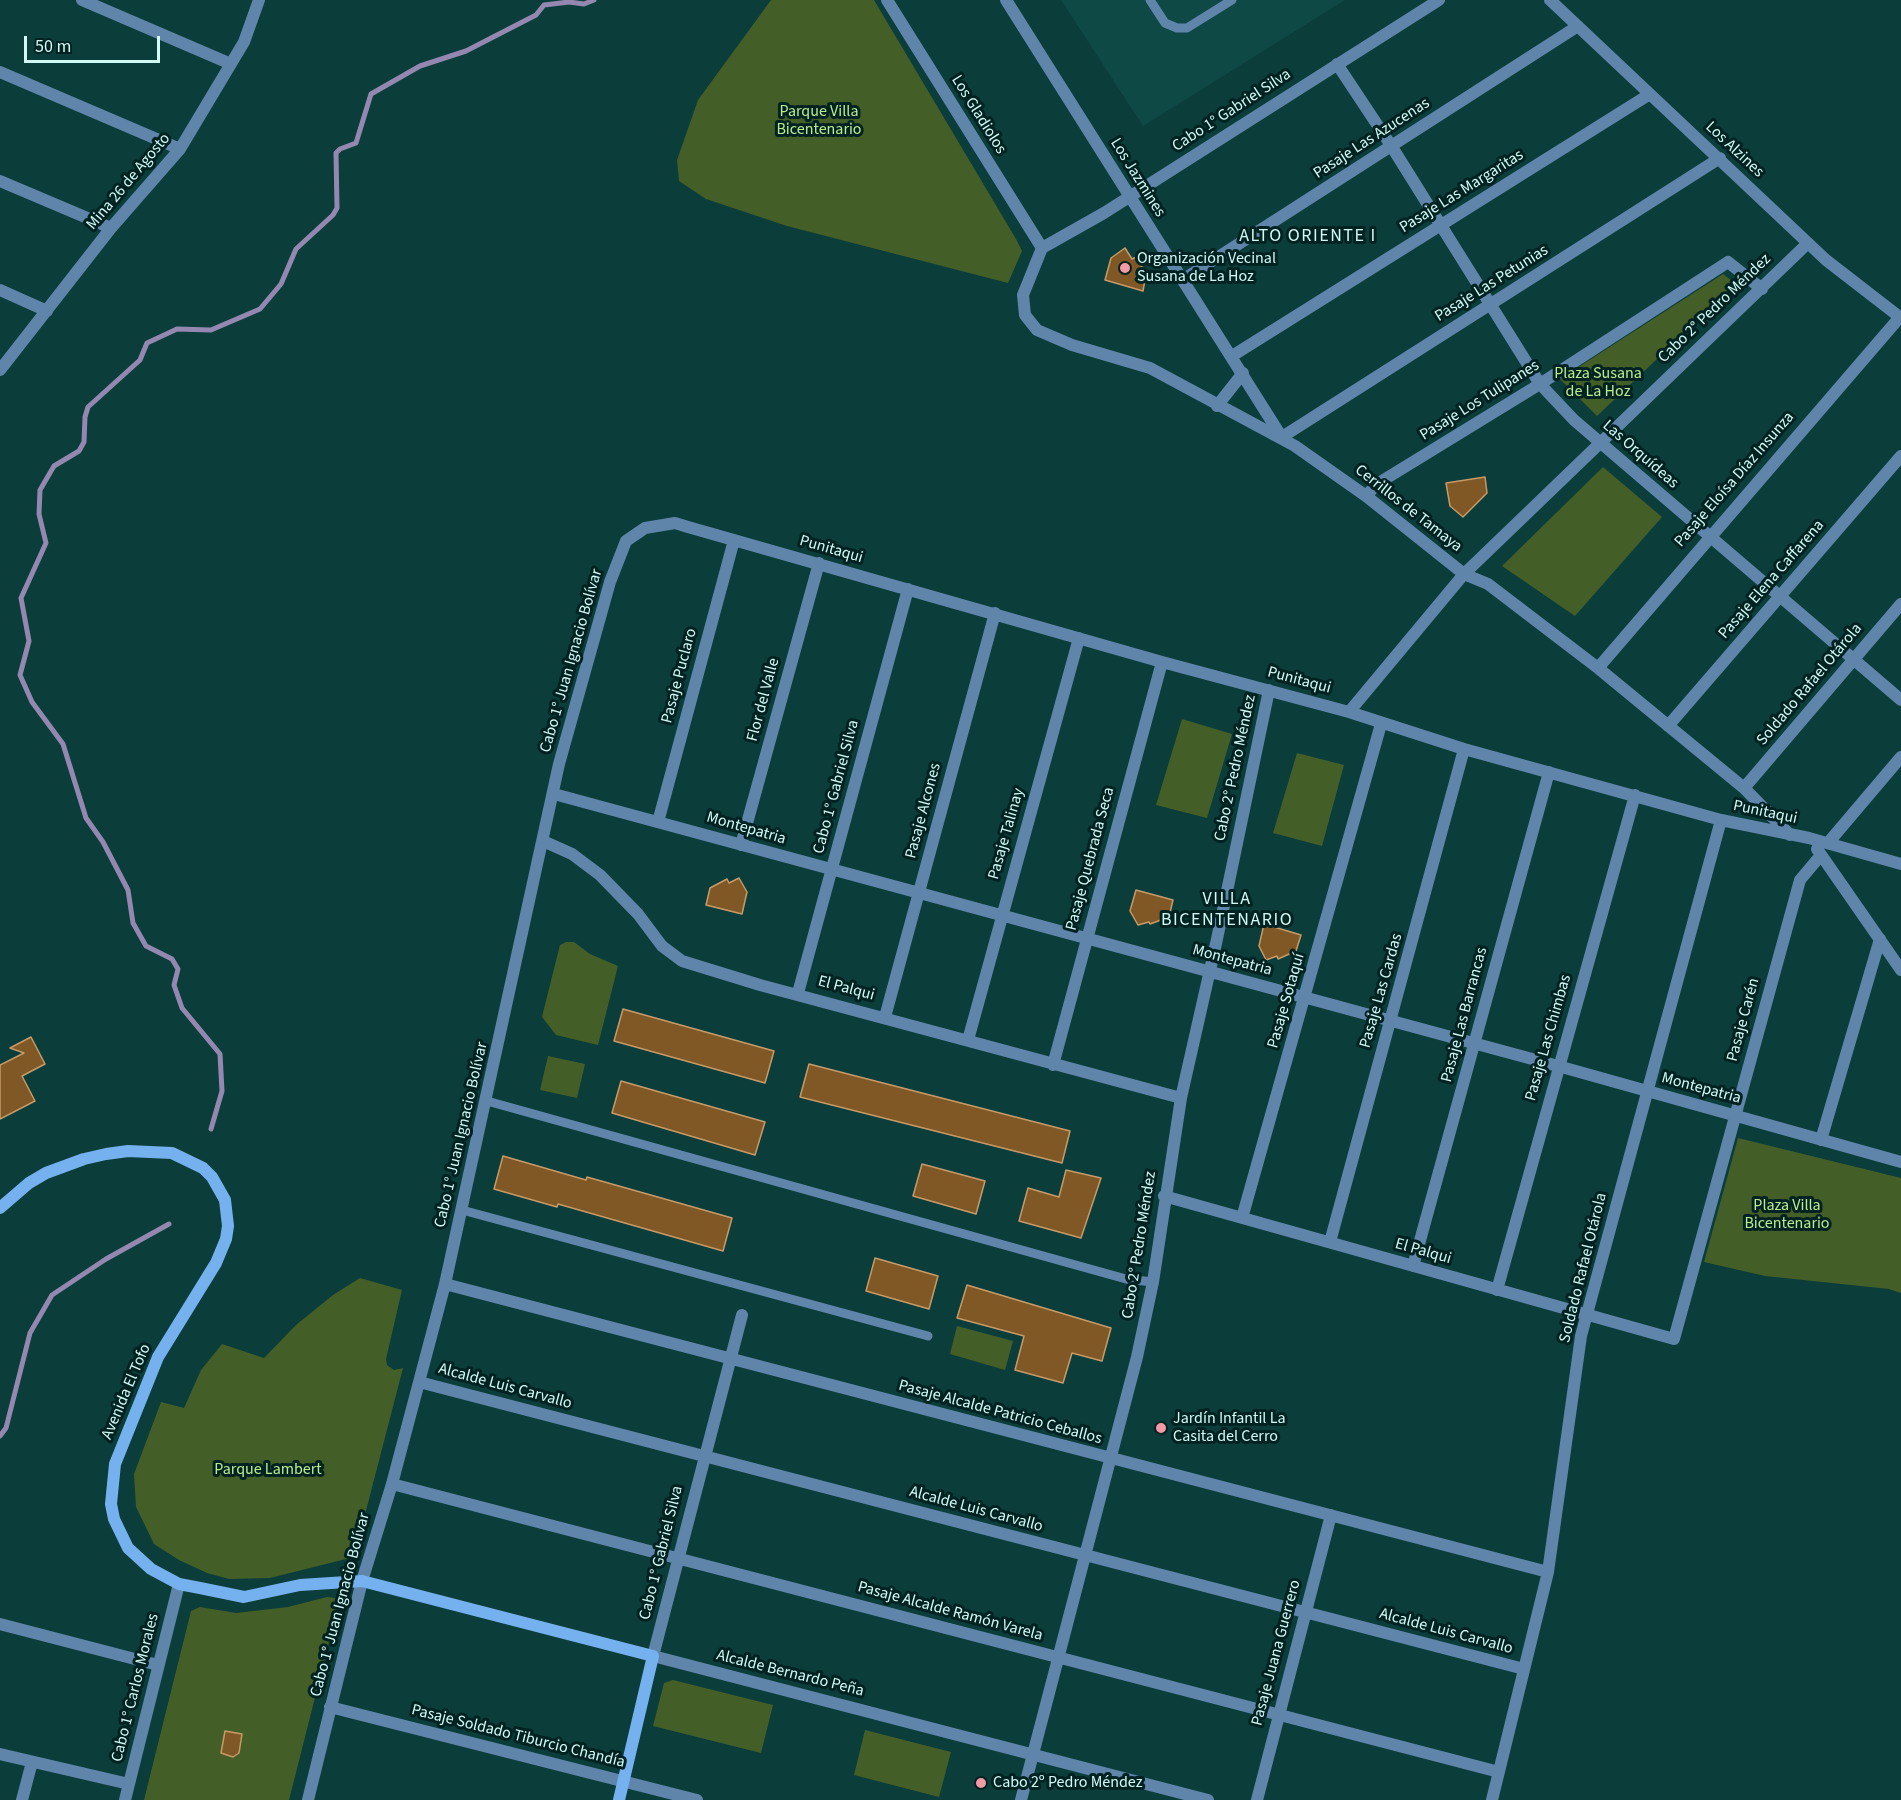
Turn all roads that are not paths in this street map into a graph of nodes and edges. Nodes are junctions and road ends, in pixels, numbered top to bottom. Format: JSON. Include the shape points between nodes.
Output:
{"nodes":[{"id":1,"x":82,"y":0,"type":"edge"},
{"id":2,"x":259,"y":0,"type":"edge"},
{"id":3,"x":887,"y":0,"type":"edge"},
{"id":4,"x":1006,"y":0,"type":"edge"},
{"id":5,"x":1150,"y":0,"type":"edge"},
{"id":6,"x":1232,"y":0,"type":"edge"},
{"id":7,"x":1439,"y":0,"type":"edge"},
{"id":8,"x":1550,"y":0,"type":"edge"},
{"id":9,"x":1578,"y":26,"type":"junction"},
{"id":10,"x":231,"y":64,"type":"junction"},
{"id":11,"x":1337,"y":64,"type":"junction"},
{"id":12,"x":0,"y":72,"type":"edge"},
{"id":13,"x":1644,"y":97,"type":"junction"},
{"id":14,"x":1392,"y":147,"type":"junction"},
{"id":15,"x":180,"y":149,"type":"junction"},
{"id":16,"x":1720,"y":158,"type":"junction"},
{"id":17,"x":0,"y":181,"type":"edge"},
{"id":18,"x":1129,"y":197,"type":"junction"},
{"id":19,"x":1439,"y":226,"type":"junction"},
{"id":20,"x":111,"y":228,"type":"junction"},
{"id":21,"x":1808,"y":243,"type":"junction"},
{"id":22,"x":1042,"y":248,"type":"junction"},
{"id":23,"x":1184,"y":279,"type":"junction"},
{"id":24,"x":1762,"y":289,"type":"junction"},
{"id":25,"x":0,"y":290,"type":"edge"},
{"id":26,"x":1489,"y":305,"type":"junction"},
{"id":27,"x":47,"y":310,"type":"junction"},
{"id":28,"x":1900,"y":318,"type":"edge"},
{"id":29,"x":1232,"y":356,"type":"junction"},
{"id":30,"x":0,"y":370,"type":"edge"},
{"id":31,"x":1243,"y":373,"type":"junction"},
{"id":32,"x":1540,"y":384,"type":"junction"},
{"id":33,"x":1217,"y":406,"type":"junction"},
{"id":34,"x":1282,"y":437,"type":"junction"},
{"id":35,"x":1600,"y":441,"type":"junction"},
{"id":36,"x":1901,"y":456,"type":"edge"},
{"id":37,"x":1366,"y":496,"type":"junction"},
{"id":38,"x":688,"y":527,"type":"joint"},
{"id":39,"x":1709,"y":536,"type":"junction"},
{"id":40,"x":734,"y":540,"type":"junction"},
{"id":41,"x":819,"y":563,"type":"junction"},
{"id":42,"x":1464,"y":574,"type":"junction"},
{"id":43,"x":908,"y":589,"type":"junction"},
{"id":44,"x":1781,"y":596,"type":"junction"},
{"id":45,"x":1901,"y":604,"type":"edge"},
{"id":46,"x":995,"y":613,"type":"junction"},
{"id":47,"x":1079,"y":638,"type":"junction"},
{"id":48,"x":1853,"y":660,"type":"junction"},
{"id":49,"x":1162,"y":663,"type":"junction"},
{"id":50,"x":1598,"y":668,"type":"junction"},
{"id":51,"x":1269,"y":690,"type":"junction"},
{"id":52,"x":1901,"y":700,"type":"edge"},
{"id":53,"x":1349,"y":712,"type":"junction"},
{"id":54,"x":1381,"y":724,"type":"junction"},
{"id":55,"x":1668,"y":726,"type":"junction"},
{"id":56,"x":1464,"y":749,"type":"junction"},
{"id":57,"x":1901,"y":757,"type":"edge"},
{"id":58,"x":1548,"y":772,"type":"junction"},
{"id":59,"x":1744,"y":788,"type":"junction"},
{"id":60,"x":554,"y":794,"type":"junction"},
{"id":61,"x":1635,"y":795,"type":"junction"},
{"id":62,"x":1721,"y":820,"type":"junction"},
{"id":63,"x":658,"y":822,"type":"junction"},
{"id":64,"x":1790,"y":835,"type":"junction"},
{"id":65,"x":1809,"y":838,"type":"junction"},
{"id":66,"x":543,"y":841,"type":"junction"},
{"id":67,"x":1828,"y":843,"type":"junction"},
{"id":68,"x":741,"y":845,"type":"junction"},
{"id":69,"x":1821,"y":855,"type":"junction"},
{"id":70,"x":1901,"y":864,"type":"edge"},
{"id":71,"x":831,"y":870,"type":"junction"},
{"id":72,"x":919,"y":893,"type":"junction"},
{"id":73,"x":1002,"y":916,"type":"junction"},
{"id":74,"x":1087,"y":939,"type":"junction"},
{"id":75,"x":1880,"y":939,"type":"junction"},
{"id":76,"x":1901,"y":969,"type":"edge"},
{"id":77,"x":1210,"y":972,"type":"junction"},
{"id":78,"x":798,"y":993,"type":"junction"},
{"id":79,"x":1305,"y":998,"type":"junction"},
{"id":80,"x":885,"y":1017,"type":"junction"},
{"id":81,"x":1391,"y":1020,"type":"junction"},
{"id":82,"x":968,"y":1040,"type":"junction"},
{"id":83,"x":1474,"y":1043,"type":"junction"},
{"id":84,"x":1053,"y":1065,"type":"junction"},
{"id":85,"x":1558,"y":1066,"type":"junction"},
{"id":86,"x":1647,"y":1092,"type":"junction"},
{"id":87,"x":1181,"y":1098,"type":"junction"},
{"id":88,"x":487,"y":1101,"type":"junction"},
{"id":89,"x":1735,"y":1115,"type":"junction"},
{"id":90,"x":1821,"y":1140,"type":"junction"},
{"id":91,"x":1901,"y":1162,"type":"edge"},
{"id":92,"x":1164,"y":1196,"type":"junction"},
{"id":93,"x":0,"y":1208,"type":"edge"},
{"id":94,"x":462,"y":1210,"type":"junction"},
{"id":95,"x":1242,"y":1218,"type":"junction"},
{"id":96,"x":1330,"y":1242,"type":"junction"},
{"id":97,"x":1413,"y":1266,"type":"junction"},
{"id":98,"x":1153,"y":1282,"type":"junction"},
{"id":99,"x":445,"y":1284,"type":"junction"},
{"id":100,"x":1497,"y":1290,"type":"junction"},
{"id":101,"x":1586,"y":1314,"type":"junction"},
{"id":102,"x":742,"y":1315,"type":"dead end"},
{"id":103,"x":928,"y":1336,"type":"dead end"},
{"id":104,"x":1674,"y":1339,"type":"joint"},
{"id":105,"x":729,"y":1359,"type":"junction"},
{"id":106,"x":419,"y":1382,"type":"junction"},
{"id":107,"x":705,"y":1456,"type":"junction"},
{"id":108,"x":1112,"y":1459,"type":"junction"},
{"id":109,"x":392,"y":1484,"type":"junction"},
{"id":110,"x":1330,"y":1515,"type":"junction"},
{"id":111,"x":1085,"y":1555,"type":"junction"},
{"id":112,"x":678,"y":1558,"type":"junction"},
{"id":113,"x":1548,"y":1572,"type":"junction"},
{"id":114,"x":362,"y":1581,"type":"junction"},
{"id":115,"x":179,"y":1584,"type":"junction"},
{"id":116,"x":1306,"y":1612,"type":"junction"},
{"id":117,"x":0,"y":1624,"type":"edge"},
{"id":118,"x":653,"y":1656,"type":"junction"},
{"id":119,"x":1057,"y":1657,"type":"junction"},
{"id":120,"x":158,"y":1665,"type":"junction"},
{"id":121,"x":1524,"y":1669,"type":"junction"},
{"id":122,"x":330,"y":1707,"type":"junction"},
{"id":123,"x":1278,"y":1714,"type":"junction"},
{"id":124,"x":1033,"y":1753,"type":"junction"},
{"id":125,"x":0,"y":1754,"type":"edge"},
{"id":126,"x":32,"y":1762,"type":"junction"},
{"id":127,"x":1499,"y":1772,"type":"junction"},
{"id":128,"x":624,"y":1781,"type":"junction"},
{"id":129,"x":129,"y":1784,"type":"junction"},
{"id":130,"x":22,"y":1800,"type":"edge"},
{"id":131,"x":125,"y":1800,"type":"edge"},
{"id":132,"x":308,"y":1800,"type":"edge"},
{"id":133,"x":619,"y":1800,"type":"edge"},
{"id":134,"x":697,"y":1800,"type":"edge"},
{"id":135,"x":1022,"y":1800,"type":"edge"},
{"id":136,"x":1208,"y":1800,"type":"edge"},
{"id":137,"x":1257,"y":1800,"type":"edge"},
{"id":138,"x":1492,"y":1800,"type":"edge"}],
"edges":[{"from":1,"to":10,"type":"street"},
{"from":2,"to":10,"type":"street","name":"Mina 26 de Agosto","via":[[244,42]]},
{"from":3,"to":22,"type":"street","name":"Los Gladiolos"},
{"from":4,"to":18,"type":"street","name":"Los Jazmines"},
{"from":5,"to":6,"type":"lane","via":[[1166,23],[1187,28]]},
{"from":7,"to":11,"type":"street","name":"Cabo 1° Gabriel Silva"},
{"from":8,"to":9,"type":"street","name":"Los Alzines"},
{"from":9,"to":13,"type":"street","name":"Los Alzines"},
{"from":9,"to":14,"type":"street","name":"Pasaje Las Azucenas"},
{"from":10,"to":15,"type":"street","name":"Mina 26 de Agosto"},
{"from":11,"to":14,"type":"street","name":"Las Orquídeas"},
{"from":11,"to":18,"type":"street","name":"Cabo 1° Gabriel Silva"},
{"from":12,"to":15,"type":"street"},
{"from":13,"to":16,"type":"street","name":"Los Alzines"},
{"from":13,"to":19,"type":"street","name":"Pasaje Las Margaritas"},
{"from":14,"to":19,"type":"street","name":"Las Orquídeas"},
{"from":14,"to":23,"type":"street","name":"Pasaje Las Azucenas"},
{"from":15,"to":20,"type":"street","name":"Mina 26 de Agosto"},
{"from":16,"to":21,"type":"street","name":"Los Alzines"},
{"from":16,"to":26,"type":"street","name":"Pasaje Las Petunias"},
{"from":17,"to":20,"type":"street"},
{"from":18,"to":22,"type":"street","name":"Cabo 1° Gabriel Silva"},
{"from":18,"to":23,"type":"street","name":"Los Jazmines"},
{"from":19,"to":26,"type":"street","name":"Las Orquídeas"},
{"from":19,"to":29,"type":"street","name":"Pasaje Las Margaritas"},
{"from":20,"to":27,"type":"street","name":"Mina 26 de Agosto"},
{"from":21,"to":24,"type":"street","name":"Cabo 2° Pedro Méndez"},
{"from":21,"to":28,"type":"street","name":"Los Alzines"},
{"from":22,"to":33,"type":"street","name":"Cerrillos de Tamaya","via":[[1023,295],[1030,324],[1072,345],[1150,368]]},
{"from":23,"to":29,"type":"street","name":"Los Jazmines"},
{"from":24,"to":32,"type":"street","name":"Pasaje Los Tulipanes","via":[[1728,262]]},
{"from":24,"to":35,"type":"street","name":"Cabo 2° Pedro Méndez"},
{"from":25,"to":27,"type":"street"},
{"from":26,"to":32,"type":"street","name":"Las Orquídeas"},
{"from":26,"to":34,"type":"street","name":"Pasaje Las Petunias"},
{"from":27,"to":30,"type":"street","name":"Mina 26 de Agosto"},
{"from":28,"to":39,"type":"street","name":"Pasaje Eloísa Díaz Insunza"},
{"from":29,"to":31,"type":"street","name":"Los Jazmines"},
{"from":31,"to":33,"type":"street"},
{"from":31,"to":34,"type":"street","name":"Los Jazmines"},
{"from":32,"to":35,"type":"street","name":"Las Orquídeas"},
{"from":32,"to":37,"type":"street","name":"Pasaje Los Tulipanes","via":[[1377,484]]},
{"from":33,"to":34,"type":"street","name":"Cerrillos de Tamaya"},
{"from":34,"to":37,"type":"street","name":"Cerrillos de Tamaya"},
{"from":35,"to":39,"type":"street","name":"Las Orquídeas"},
{"from":35,"to":42,"type":"street","name":"Cabo 2° Pedro Méndez"},
{"from":36,"to":44,"type":"street","name":"Pasaje Elena Caffarena"},
{"from":37,"to":42,"type":"street","name":"Cerrillos de Tamaya"},
{"from":38,"to":40,"type":"street","name":"Punitaqui"},
{"from":38,"to":60,"type":"street","name":"Cabo 1° Juan Ignacio Bolívar","via":[[675,523],[645,528],[626,542],[610,582]]},
{"from":39,"to":44,"type":"street","name":"Las Orquídeas"},
{"from":39,"to":50,"type":"street","name":"Pasaje Eloísa Díaz Insunza"},
{"from":40,"to":41,"type":"street","name":"Punitaqui"},
{"from":40,"to":63,"type":"street","name":"Pasaje Puclaro"},
{"from":41,"to":43,"type":"street","name":"Punitaqui"},
{"from":41,"to":68,"type":"street","name":"Flor del Valle"},
{"from":42,"to":50,"type":"street","name":"Cerrillos de Tamaya","via":[[1488,584]]},
{"from":42,"to":53,"type":"street","name":"Cabo 2° Pedro Méndez"},
{"from":43,"to":46,"type":"street","name":"Punitaqui"},
{"from":43,"to":71,"type":"street","name":"Cabo 1° Gabriel Silva"},
{"from":44,"to":48,"type":"street","name":"Las Orquídeas"},
{"from":44,"to":55,"type":"street","name":"Pasaje Elena Caffarena"},
{"from":45,"to":48,"type":"street","name":"Soldado Rafael Otárola"},
{"from":46,"to":47,"type":"street","name":"Punitaqui"},
{"from":46,"to":72,"type":"street","name":"Pasaje Alcones"},
{"from":47,"to":49,"type":"street","name":"Punitaqui"},
{"from":47,"to":73,"type":"street","name":"Pasaje Talinay"},
{"from":48,"to":52,"type":"street","name":"Las Orquídeas"},
{"from":48,"to":59,"type":"street","name":"Soldado Rafael Otárola"},
{"from":49,"to":51,"type":"street","name":"Punitaqui"},
{"from":49,"to":74,"type":"street","name":"Pasaje Quebrada Seca"},
{"from":50,"to":55,"type":"street","name":"Cerrillos de Tamaya"},
{"from":51,"to":53,"type":"street","name":"Punitaqui"},
{"from":51,"to":77,"type":"street","name":"Cabo 2° Pedro Méndez"},
{"from":53,"to":54,"type":"street","name":"Punitaqui"},
{"from":54,"to":56,"type":"street","name":"Punitaqui"},
{"from":54,"to":79,"type":"street","name":"Pasaje Sotaquí"},
{"from":55,"to":59,"type":"street","name":"Cerrillos de Tamaya"},
{"from":56,"to":58,"type":"street","name":"Punitaqui"},
{"from":56,"to":81,"type":"street","name":"Pasaje Las Cardas"},
{"from":57,"to":67,"type":"street"},
{"from":58,"to":61,"type":"street","name":"Punitaqui"},
{"from":58,"to":83,"type":"street","name":"Pasaje Las Barrancas"},
{"from":59,"to":64,"type":"street","name":"Cerrillos de Tamaya"},
{"from":60,"to":63,"type":"street","name":"Montepatria"},
{"from":60,"to":66,"type":"street","name":"Cabo 1° Juan Ignacio Bolívar"},
{"from":61,"to":62,"type":"street","name":"Punitaqui"},
{"from":61,"to":85,"type":"street","name":"Pasaje Las Chimbas"},
{"from":62,"to":64,"type":"street","name":"Punitaqui"},
{"from":62,"to":86,"type":"street","name":"Soldado Rafael Otárola"},
{"from":63,"to":68,"type":"street","name":"Montepatria"},
{"from":64,"to":65,"type":"street","name":"Punitaqui"},
{"from":65,"to":67,"type":"street","name":"Punitaqui"},
{"from":65,"to":69,"type":"street"},
{"from":66,"to":78,"type":"street","name":"El Palqui","via":[[572,854],[600,875],[672,954],[694,965]]},
{"from":66,"to":88,"type":"street","name":"Cabo 1° Juan Ignacio Bolívar"},
{"from":67,"to":70,"type":"street","name":"Punitaqui"},
{"from":68,"to":71,"type":"street","name":"Montepatria"},
{"from":69,"to":75,"type":"street"},
{"from":69,"to":89,"type":"street","name":"Pasaje Carén","via":[[1800,880]]},
{"from":71,"to":72,"type":"street","name":"Montepatria"},
{"from":71,"to":78,"type":"street","name":"Cabo 1° Gabriel Silva"},
{"from":72,"to":73,"type":"street","name":"Montepatria"},
{"from":72,"to":80,"type":"street","name":"Pasaje Alcones"},
{"from":73,"to":74,"type":"street","name":"Montepatria"},
{"from":73,"to":82,"type":"street","name":"Pasaje Talinay"},
{"from":74,"to":77,"type":"street","name":"Montepatria"},
{"from":74,"to":84,"type":"street","name":"Pasaje Quebrada Seca"},
{"from":75,"to":76,"type":"street"},
{"from":75,"to":90,"type":"street"},
{"from":77,"to":79,"type":"street","name":"Montepatria"},
{"from":77,"to":87,"type":"street","name":"Cabo 2° Pedro Méndez"},
{"from":78,"to":80,"type":"street","name":"El Palqui"},
{"from":79,"to":81,"type":"street","name":"Montepatria"},
{"from":79,"to":95,"type":"street","name":"Pasaje Sotaquí"},
{"from":80,"to":82,"type":"street","name":"El Palqui"},
{"from":81,"to":83,"type":"street","name":"Montepatria"},
{"from":81,"to":96,"type":"street","name":"Pasaje Las Cardas"},
{"from":82,"to":84,"type":"street","name":"El Palqui"},
{"from":83,"to":85,"type":"street","name":"Montepatria"},
{"from":83,"to":97,"type":"street","name":"Pasaje Las Barrancas"},
{"from":84,"to":87,"type":"street","name":"El Palqui"},
{"from":85,"to":86,"type":"street","name":"Montepatria"},
{"from":85,"to":100,"type":"street","name":"Pasaje Las Chimbas"},
{"from":86,"to":89,"type":"street","name":"Montepatria"},
{"from":86,"to":101,"type":"street","name":"Soldado Rafael Otárola"},
{"from":87,"to":92,"type":"street","name":"Cabo 2° Pedro Méndez"},
{"from":88,"to":94,"type":"street","name":"Cabo 1° Juan Ignacio Bolívar"},
{"from":88,"to":98,"type":"lane","via":[[1126,1279]]},
{"from":89,"to":90,"type":"street","name":"Montepatria"},
{"from":89,"to":104,"type":"street","name":"Pasaje Carén"},
{"from":90,"to":91,"type":"street","name":"Montepatria"},
{"from":92,"to":95,"type":"street","name":"El Palqui"},
{"from":92,"to":98,"type":"street","name":"Cabo 2° Pedro Méndez"},
{"from":93,"to":115,"type":"street","name":"Avenida El Tofo","via":[[46,1173],[84,1159],[128,1151],[162,1151],[182,1156],[203,1168],[219,1188],[228,1226],[222,1251],[158,1357],[112,1477],[114,1519],[128,1548],[151,1569]]},
{"from":94,"to":99,"type":"street","name":"Cabo 1° Juan Ignacio Bolívar"},
{"from":94,"to":103,"type":"lane"},
{"from":95,"to":96,"type":"street","name":"El Palqui"},
{"from":96,"to":97,"type":"street","name":"El Palqui"},
{"from":97,"to":100,"type":"street","name":"El Palqui"},
{"from":98,"to":108,"type":"street","name":"Cabo 2° Pedro Méndez"},
{"from":99,"to":105,"type":"street","name":"Pasaje Alcalde Patricio Ceballos"},
{"from":99,"to":106,"type":"street","name":"Cabo 1° Juan Ignacio Bolívar"},
{"from":100,"to":101,"type":"street","name":"El Palqui"},
{"from":101,"to":104,"type":"street","name":"El Palqui"},
{"from":101,"to":113,"type":"street","name":"Soldado Rafael Otárola"},
{"from":102,"to":105,"type":"street","name":"Cabo 1° Gabriel Silva"},
{"from":105,"to":107,"type":"street","name":"Cabo 1° Gabriel Silva"},
{"from":105,"to":108,"type":"street","name":"Pasaje Alcalde Patricio Ceballos"},
{"from":106,"to":107,"type":"street","name":"Alcalde Luis Carvallo"},
{"from":106,"to":109,"type":"street","name":"Cabo 1° Juan Ignacio Bolívar"},
{"from":107,"to":111,"type":"street","name":"Alcalde Luis Carvallo"},
{"from":107,"to":112,"type":"street","name":"Cabo 1° Gabriel Silva"},
{"from":108,"to":110,"type":"street","name":"Pasaje Alcalde Patricio Ceballos"},
{"from":108,"to":111,"type":"street","name":"Cabo 2° Pedro Méndez"},
{"from":109,"to":112,"type":"street","name":"Pasaje Alcalde Ramón Varela"},
{"from":109,"to":114,"type":"street","name":"Cabo 1° Juan Ignacio Bolívar"},
{"from":110,"to":113,"type":"street","name":"Pasaje Alcalde Patricio Ceballos"},
{"from":110,"to":116,"type":"street","name":"Pasaje Juana Guerrero"},
{"from":111,"to":116,"type":"street","name":"Alcalde Luis Carvallo"},
{"from":111,"to":119,"type":"street","name":"Cabo 2° Pedro Méndez"},
{"from":112,"to":118,"type":"street","name":"Cabo 1° Gabriel Silva"},
{"from":112,"to":119,"type":"street","name":"Pasaje Alcalde Ramón Varela"},
{"from":113,"to":121,"type":"street","name":"Soldado Rafael Otárola"},
{"from":114,"to":115,"type":"street","name":"Avenida El Tofo","via":[[300,1585],[244,1597]]},
{"from":114,"to":118,"type":"street","name":"Alcalde Bernardo Peña"},
{"from":114,"to":122,"type":"street","name":"Cabo 1° Juan Ignacio Bolívar"},
{"from":115,"to":120,"type":"street","name":"Cabo 1° Carlos Morales"},
{"from":116,"to":121,"type":"street","name":"Alcalde Luis Carvallo"},
{"from":116,"to":123,"type":"street","name":"Pasaje Juana Guerrero"},
{"from":117,"to":120,"type":"street"},
{"from":118,"to":124,"type":"street","name":"Alcalde Bernardo Peña"},
{"from":118,"to":128,"type":"street","name":"Cabo 1° Gabriel Silva"},
{"from":119,"to":123,"type":"street","name":"Pasaje Alcalde Ramón Varela"},
{"from":119,"to":124,"type":"street","name":"Cabo 2° Pedro Méndez"},
{"from":120,"to":129,"type":"street","name":"Cabo 1° Carlos Morales"},
{"from":121,"to":127,"type":"street","name":"Soldado Rafael Otárola"},
{"from":122,"to":128,"type":"street","name":"Pasaje Soldado Tiburcio Chandía"},
{"from":122,"to":132,"type":"street","name":"Cabo 1° Juan Ignacio Bolívar"},
{"from":123,"to":127,"type":"street","name":"Pasaje Alcalde Ramón Varela"},
{"from":123,"to":137,"type":"street","name":"Pasaje Juana Guerrero"},
{"from":124,"to":135,"type":"street","name":"Cabo 2° Pedro Méndez"},
{"from":124,"to":136,"type":"street","name":"Alcalde Bernardo Peña"},
{"from":125,"to":126,"type":"street"},
{"from":126,"to":129,"type":"street"},
{"from":126,"to":130,"type":"street"},
{"from":127,"to":138,"type":"street","name":"Soldado Rafael Otárola"},
{"from":128,"to":133,"type":"street","name":"Cabo 1° Gabriel Silva"},
{"from":128,"to":134,"type":"street","name":"Pasaje Soldado Tiburcio Chandía"},
{"from":129,"to":131,"type":"street","name":"Cabo 1° Carlos Morales"}]}
